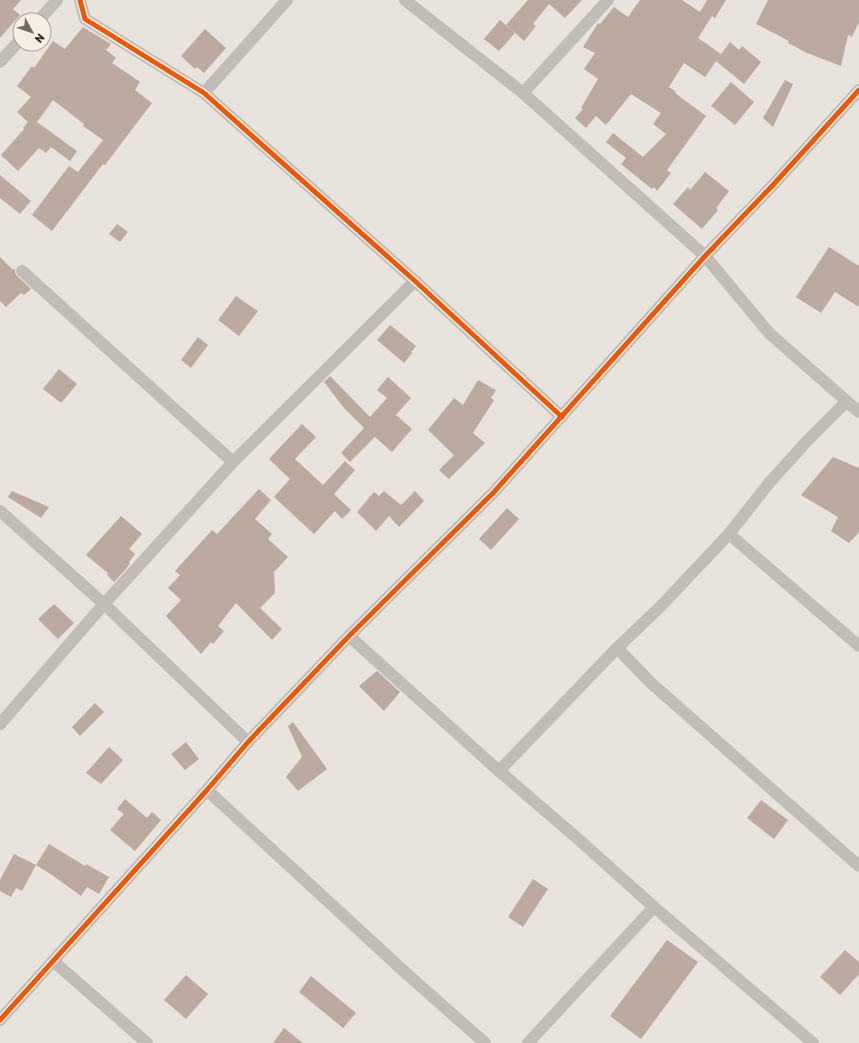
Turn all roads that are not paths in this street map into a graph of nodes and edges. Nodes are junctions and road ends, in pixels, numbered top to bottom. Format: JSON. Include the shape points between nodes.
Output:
{"nodes":[{"id":1,"x":57,"y":0,"type":"edge"},
{"id":2,"x":80,"y":0,"type":"edge"},
{"id":3,"x":287,"y":0,"type":"edge"},
{"id":4,"x":405,"y":0,"type":"edge"},
{"id":5,"x":608,"y":0,"type":"edge"},
{"id":6,"x":46,"y":12,"type":"edge"},
{"id":7,"x":12,"y":49,"type":"edge"},
{"id":8,"x":0,"y":62,"type":"edge"},
{"id":9,"x":204,"y":93,"type":"junction"},
{"id":10,"x":523,"y":93,"type":"junction"},
{"id":11,"x":858,"y":93,"type":"edge"},
{"id":12,"x":705,"y":256,"type":"junction"},
{"id":13,"x":22,"y":271,"type":"dead end"},
{"id":14,"x":415,"y":281,"type":"junction"},
{"id":15,"x":847,"y":401,"type":"junction"},
{"id":16,"x":859,"y":412,"type":"edge"},
{"id":17,"x":562,"y":417,"type":"junction"},
{"id":18,"x":233,"y":462,"type":"junction"},
{"id":19,"x":0,"y":511,"type":"edge"},
{"id":20,"x":729,"y":534,"type":"junction"},
{"id":21,"x":104,"y":604,"type":"junction"},
{"id":22,"x":349,"y":636,"type":"junction"},
{"id":23,"x":859,"y":646,"type":"edge"},
{"id":24,"x":617,"y":648,"type":"junction"},
{"id":25,"x":0,"y":724,"type":"edge"},
{"id":26,"x":248,"y":742,"type":"junction"},
{"id":27,"x":498,"y":771,"type":"junction"},
{"id":28,"x":207,"y":790,"type":"junction"},
{"id":29,"x":859,"y":866,"type":"edge"},
{"id":30,"x":654,"y":907,"type":"junction"},
{"id":31,"x":53,"y":961,"type":"junction"},
{"id":32,"x":0,"y":1020,"type":"edge"},
{"id":33,"x":147,"y":1043,"type":"edge"},
{"id":34,"x":485,"y":1043,"type":"edge"},
{"id":35,"x":528,"y":1043,"type":"edge"},
{"id":36,"x":813,"y":1043,"type":"edge"}],
"edges":[{"from":1,"to":6,"type":"street"},
{"from":2,"to":9,"type":"street","via":[[85,19]]},
{"from":3,"to":9,"type":"street"},
{"from":4,"to":10,"type":"street"},
{"from":5,"to":10,"type":"street"},
{"from":7,"to":8,"type":"street"},
{"from":9,"to":14,"type":"street"},
{"from":10,"to":12,"type":"street"},
{"from":11,"to":12,"type":"street"},
{"from":12,"to":15,"type":"street","via":[[769,333]]},
{"from":12,"to":17,"type":"street"},
{"from":13,"to":18,"type":"street"},
{"from":14,"to":17,"type":"street"},
{"from":14,"to":18,"type":"street"},
{"from":15,"to":16,"type":"street"},
{"from":15,"to":20,"type":"street","via":[[768,483]]},
{"from":17,"to":22,"type":"street","via":[[494,492]]},
{"from":18,"to":21,"type":"street"},
{"from":19,"to":21,"type":"street"},
{"from":20,"to":23,"type":"street"},
{"from":20,"to":24,"type":"street"},
{"from":21,"to":25,"type":"street"},
{"from":21,"to":26,"type":"street"},
{"from":22,"to":26,"type":"street"},
{"from":22,"to":27,"type":"street"},
{"from":24,"to":27,"type":"street"},
{"from":24,"to":29,"type":"street","via":[[651,683]]},
{"from":26,"to":28,"type":"street"},
{"from":27,"to":30,"type":"street"},
{"from":28,"to":31,"type":"street"},
{"from":28,"to":34,"type":"street"},
{"from":30,"to":35,"type":"street"},
{"from":30,"to":36,"type":"street"},
{"from":31,"to":32,"type":"street"},
{"from":31,"to":33,"type":"street"}]}
